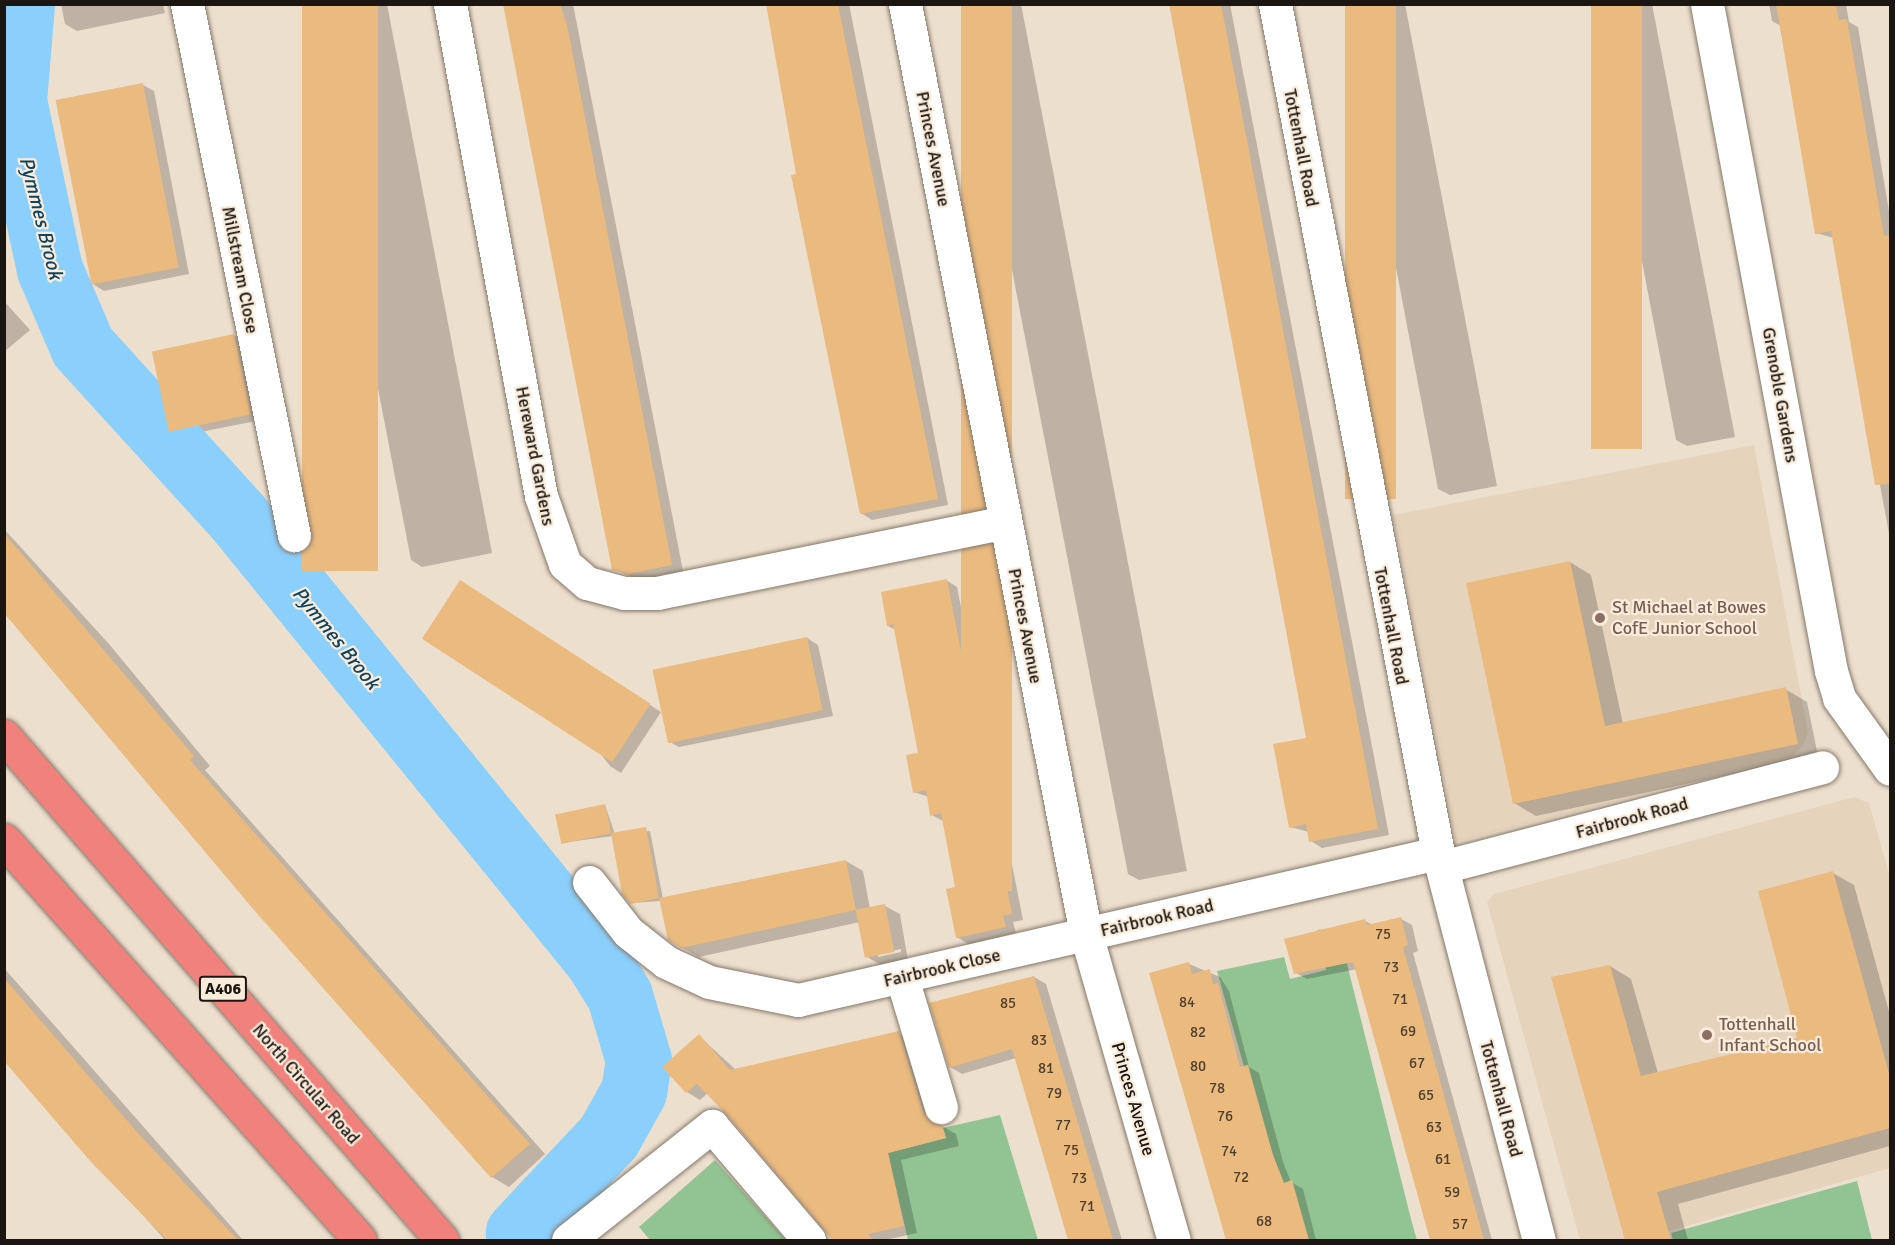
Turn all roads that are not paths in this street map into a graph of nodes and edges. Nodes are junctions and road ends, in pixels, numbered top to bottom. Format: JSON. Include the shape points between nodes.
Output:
{"nodes":[{"id":1,"x":187,"y":4,"type":"edge"},
{"id":2,"x":450,"y":4,"type":"edge"},
{"id":3,"x":905,"y":4,"type":"edge"},
{"id":4,"x":1275,"y":4,"type":"edge"},
{"id":5,"x":1707,"y":4,"type":"edge"},
{"id":6,"x":1005,"y":522,"type":"junction"},
{"id":7,"x":294,"y":535,"type":"dead end"},
{"id":8,"x":4,"y":736,"type":"edge"},
{"id":9,"x":1888,"y":760,"type":"edge"},
{"id":10,"x":1822,"y":767,"type":"dead end"},
{"id":11,"x":4,"y":840,"type":"edge"},
{"id":12,"x":1440,"y":860,"type":"junction"},
{"id":13,"x":589,"y":882,"type":"dead end"},
{"id":14,"x":1086,"y":934,"type":"junction"},
{"id":15,"x":902,"y":978,"type":"junction"},
{"id":16,"x":941,"y":1107,"type":"dead end"},
{"id":17,"x":360,"y":1240,"type":"edge"},
{"id":18,"x":442,"y":1240,"type":"edge"},
{"id":19,"x":568,"y":1240,"type":"edge"},
{"id":20,"x":809,"y":1240,"type":"edge"},
{"id":21,"x":1174,"y":1240,"type":"edge"},
{"id":22,"x":1539,"y":1240,"type":"edge"}],
"edges":[{"from":1,"to":7,"type":"street","name":"Millstream Close"},
{"from":2,"to":6,"type":"street","name":"Hereward Gardens","via":[[541,496],[564,564],[587,583],[624,593],[657,592]]},
{"from":3,"to":6,"type":"street","name":"Princes Avenue"},
{"from":4,"to":12,"type":"street","name":"Tottenhall Road"},
{"from":5,"to":9,"type":"street","name":"Grenoble Gardens","via":[[1831,671],[1839,698]]},
{"from":6,"to":14,"type":"street","name":"Princes Avenue"},
{"from":8,"to":18,"type":"highway","name":"North Circular Road","number":"A406"},
{"from":10,"to":12,"type":"street","name":"Fairbrook Road"},
{"from":11,"to":17,"type":"highway"},
{"from":12,"to":14,"type":"street","name":"Fairbrook Road"},
{"from":12,"to":22,"type":"street","name":"Tottenhall Road"},
{"from":13,"to":15,"type":"street","name":"Fairbrook Close","via":[[628,932],[666,962],[710,982],[798,1000]]},
{"from":14,"to":15,"type":"street","name":"Fairbrook Close"},
{"from":14,"to":21,"type":"street","name":"Princes Avenue"},
{"from":15,"to":16,"type":"street"},
{"from":19,"to":20,"type":"street","via":[[712,1126]]}]}
